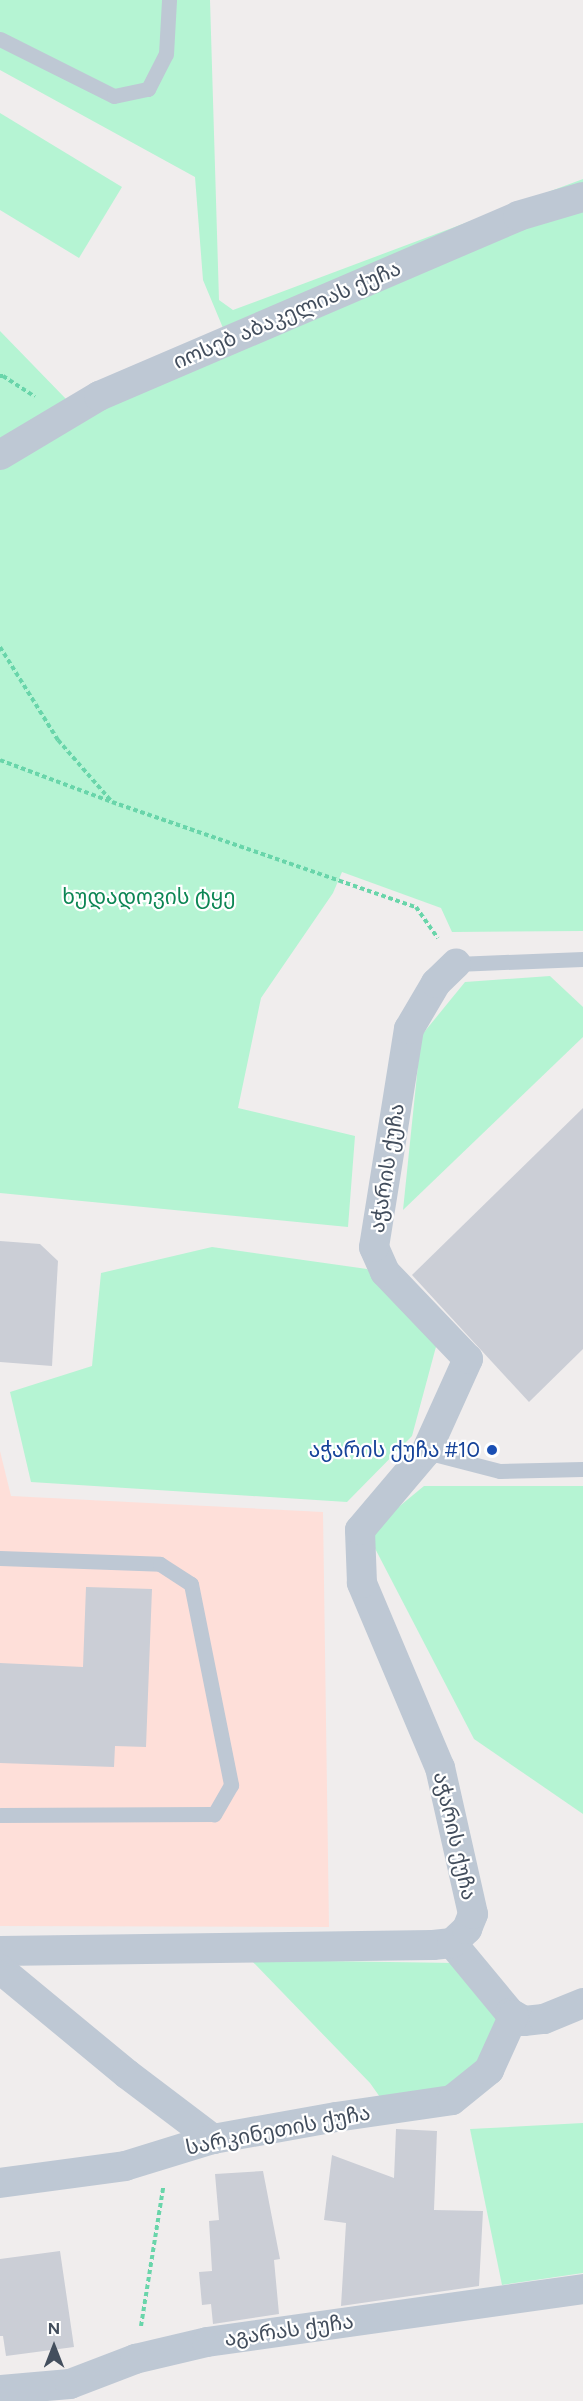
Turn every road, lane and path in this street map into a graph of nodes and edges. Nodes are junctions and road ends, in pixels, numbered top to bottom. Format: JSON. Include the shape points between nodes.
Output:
{"nodes":[{"id":1,"x":170,"y":0,"type":"edge"},
{"id":2,"x":0,"y":39,"type":"edge"},
{"id":3,"x":583,"y":197,"type":"edge"},
{"id":4,"x":0,"y":455,"type":"edge"},
{"id":5,"x":0,"y":647,"type":"edge"},
{"id":6,"x":0,"y":760,"type":"edge"},
{"id":7,"x":112,"y":802,"type":"junction"},
{"id":8,"x":583,"y":959,"type":"edge"},
{"id":9,"x":456,"y":964,"type":"junction"},
{"id":10,"x":426,"y":1452,"type":"junction"},
{"id":11,"x":583,"y":1469,"type":"edge"},
{"id":12,"x":0,"y":1558,"type":"edge"},
{"id":13,"x":0,"y":1815,"type":"edge"},
{"id":14,"x":452,"y":1943,"type":"junction"},
{"id":15,"x":0,"y":1951,"type":"edge"},
{"id":16,"x":0,"y":1969,"type":"edge"},
{"id":17,"x":583,"y":2003,"type":"edge"},
{"id":18,"x":514,"y":2016,"type":"junction"},
{"id":19,"x":213,"y":2139,"type":"junction"},
{"id":20,"x":160,"y":2154,"type":"junction"},
{"id":21,"x":0,"y":2183,"type":"edge"},
{"id":22,"x":583,"y":2289,"type":"edge"},
{"id":23,"x":135,"y":2359,"type":"junction"},
{"id":24,"x":0,"y":2390,"type":"edge"},
{"id":25,"x":65,"y":2392,"type":"edge"}],
"edges":[{"from":1,"to":2,"type":"lane","via":[[166,54],[148,89],[114,96]]},
{"from":3,"to":4,"type":"street","name":"იოსებ აბაკელიას ქუჩა","via":[[518,216],[99,396]]},
{"from":5,"to":7,"type":"path","via":[[58,740]]},
{"from":6,"to":7,"type":"path"},
{"from":7,"to":9,"type":"path","via":[[416,907]]},
{"from":8,"to":9,"type":"lane"},
{"from":9,"to":10,"type":"street","name":"აჭარის ქუჩა","via":[[436,983],[409,1029],[374,1247],[385,1272],[468,1359]]},
{"from":10,"to":11,"type":"lane","via":[[500,1471]]},
{"from":10,"to":14,"type":"street","name":"აჭარის ქუჩა","via":[[360,1530],[362,1583],[440,1768],[473,1914],[467,1929]]},
{"from":12,"to":13,"type":"lane","via":[[160,1564],[191,1584],[231,1785],[214,1814]]},
{"from":14,"to":15,"type":"street"},
{"from":14,"to":18,"type":"street"},
{"from":16,"to":19,"type":"street","via":[[126,2074]]},
{"from":17,"to":18,"type":"street","via":[[544,2019],[524,2021]]},
{"from":18,"to":19,"type":"street","name":"სარკინეთის ქუჩა","via":[[489,2070],[452,2100]]},
{"from":19,"to":20,"type":"street","name":"სარკინეთის ქუჩა"},
{"from":20,"to":21,"type":"street","name":"სარკინეთის ქუჩა","via":[[125,2166]]},
{"from":20,"to":23,"type":"path","via":[[163,2188]]},
{"from":22,"to":23,"type":"street","name":"აგარას ქუჩა","via":[[207,2342]]},
{"from":23,"to":25,"type":"street","name":"აგარას ქუჩა"},
{"from":24,"to":25,"type":"street","name":"აგარას ქუჩა"}]}
